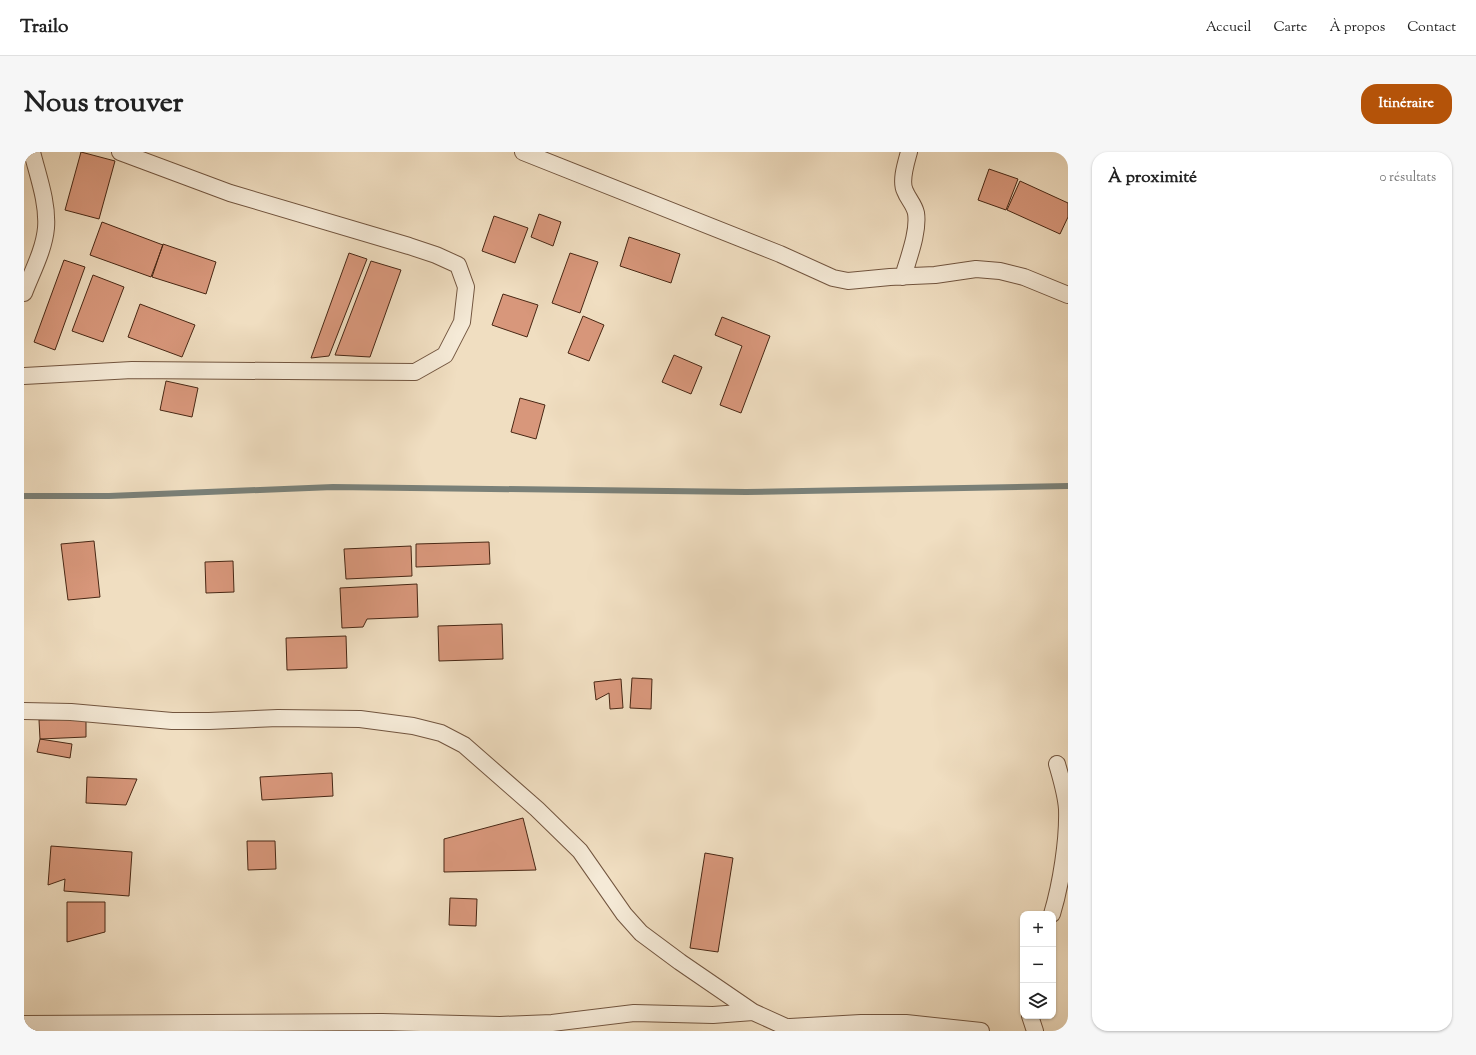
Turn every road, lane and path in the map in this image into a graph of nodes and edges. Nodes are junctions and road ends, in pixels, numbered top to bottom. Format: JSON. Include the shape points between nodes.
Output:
{"nodes":[{"id":1,"x":32,"y":152,"type":"edge"},
{"id":2,"x":120,"y":152,"type":"edge"},
{"id":3,"x":523,"y":152,"type":"edge"},
{"id":4,"x":909,"y":152,"type":"edge"},
{"id":5,"x":903,"y":276,"type":"junction"},
{"id":6,"x":24,"y":292,"type":"edge"},
{"id":7,"x":1068,"y":295,"type":"edge"},
{"id":8,"x":24,"y":376,"type":"edge"},
{"id":9,"x":24,"y":711,"type":"edge"},
{"id":10,"x":1057,"y":764,"type":"dead end"},
{"id":11,"x":1053,"y":911,"type":"edge"},
{"id":12,"x":753,"y":1012,"type":"junction"},
{"id":13,"x":1031,"y":1019,"type":"edge"},
{"id":14,"x":24,"y":1024,"type":"edge"},
{"id":15,"x":793,"y":1029,"type":"edge"},
{"id":16,"x":981,"y":1031,"type":"edge"},
{"id":17,"x":1035,"y":1031,"type":"edge"}],
"edges":[{"from":1,"to":6,"type":"street","via":[[46,210],[46,229]]},
{"from":2,"to":8,"type":"street","via":[[230,193],[409,246],[458,265],[466,287],[462,322],[445,355],[415,372],[132,370]]},
{"from":3,"to":5,"type":"street","via":[[780,254],[833,278],[848,282]]},
{"from":4,"to":5,"type":"street","via":[[903,179],[904,191],[913,203],[917,225]]},
{"from":5,"to":7,"type":"street","via":[[935,275],[976,268],[1024,276]]},
{"from":9,"to":12,"type":"street","via":[[71,712],[179,721],[360,719],[413,726],[441,734],[464,745],[537,808],[580,851],[624,914],[641,933]]},
{"from":10,"to":11,"type":"street","via":[[1067,808],[1068,837]]},
{"from":12,"to":14,"type":"street","via":[[713,1015],[634,1013],[552,1023],[500,1025],[382,1022]]},
{"from":12,"to":15,"type":"street"},
{"from":13,"to":17,"type":"street"},
{"from":15,"to":16,"type":"street","via":[[861,1023],[906,1023]]}]}
